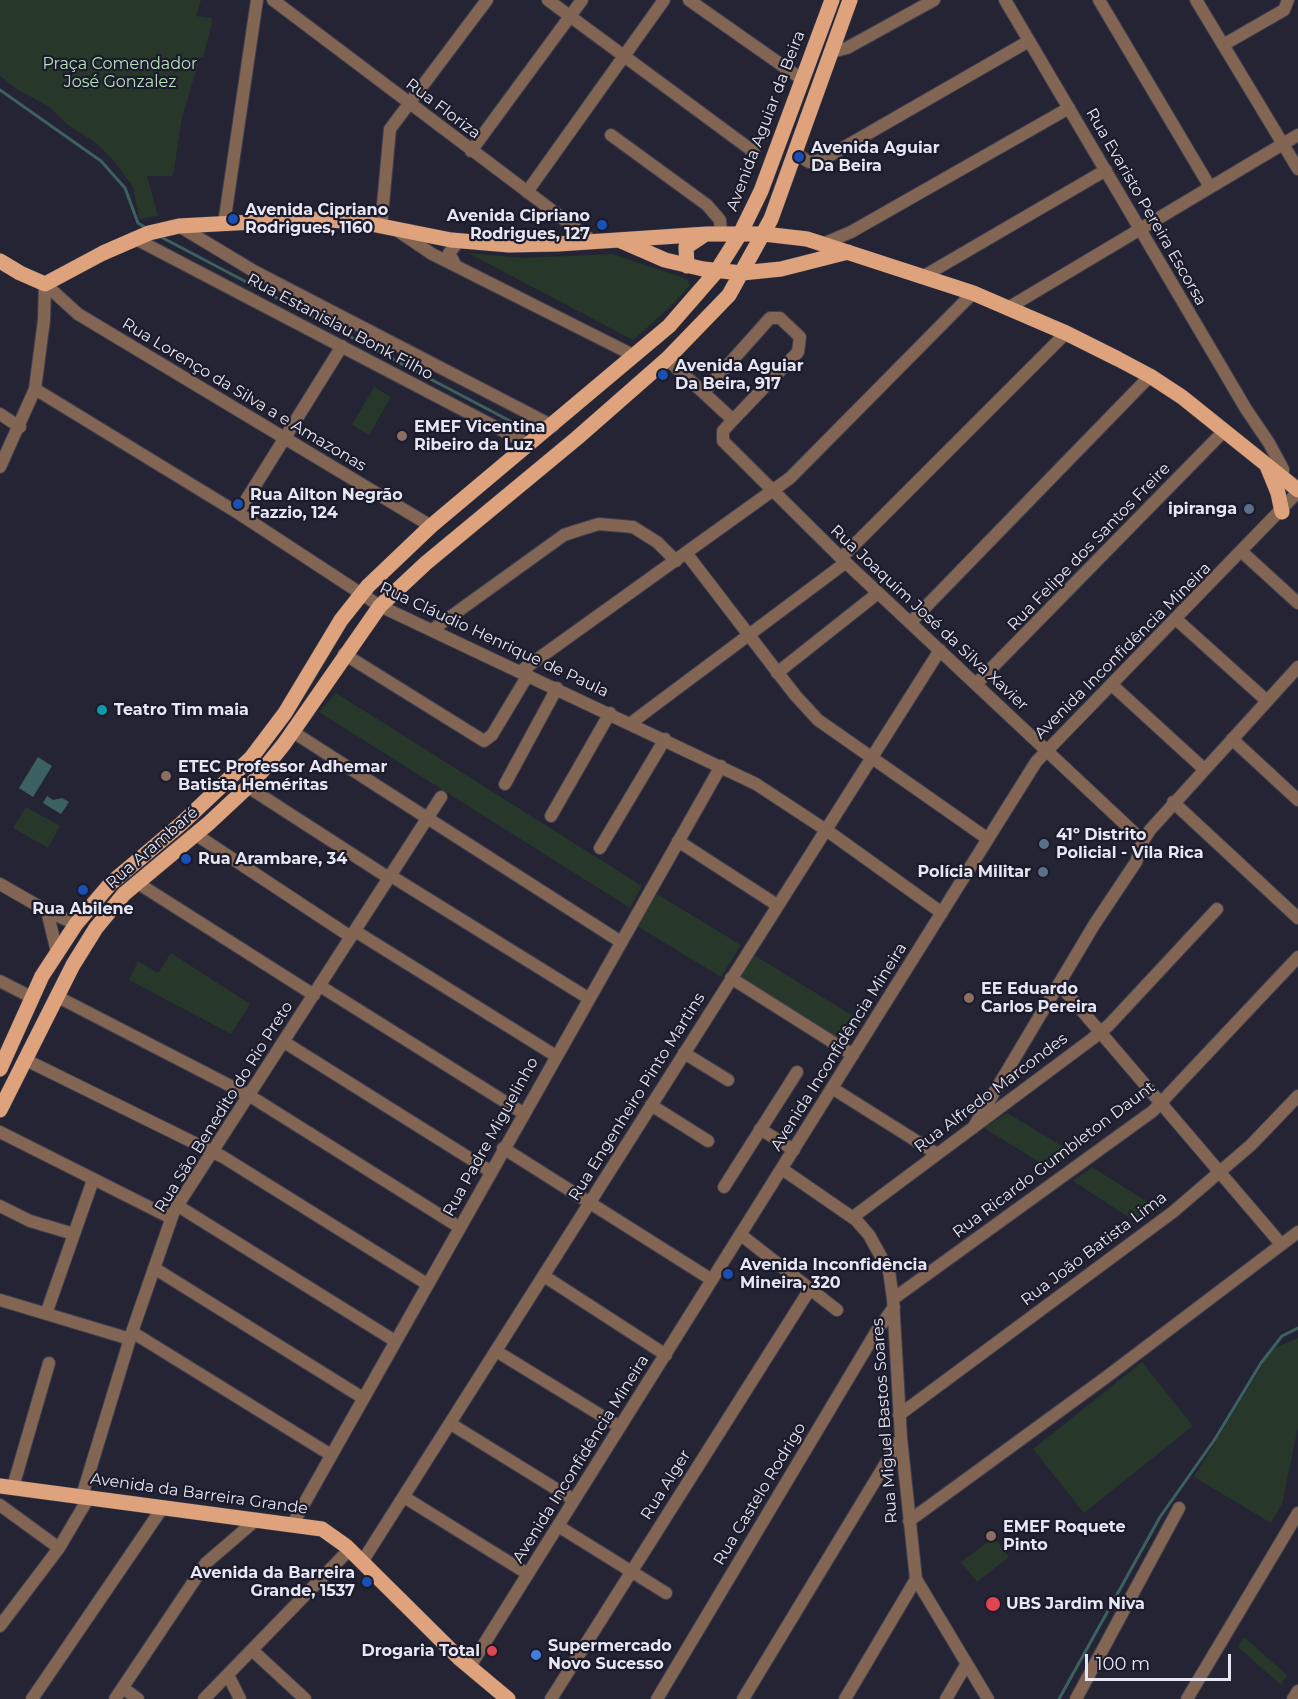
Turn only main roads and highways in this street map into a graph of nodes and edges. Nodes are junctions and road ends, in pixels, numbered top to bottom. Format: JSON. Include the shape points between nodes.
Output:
{"nodes":[{"id":1,"x":831,"y":0,"type":"edge"},
{"id":2,"x":850,"y":0,"type":"edge"},
{"id":3,"x":714,"y":234,"type":"junction"},
{"id":4,"x":740,"y":234,"type":"junction"},
{"id":5,"x":764,"y":234,"type":"junction"},
{"id":6,"x":782,"y":236,"type":"junction"},
{"id":7,"x":618,"y":239,"type":"junction"},
{"id":8,"x":848,"y":252,"type":"junction"},
{"id":9,"x":0,"y":261,"type":"edge"},
{"id":10,"x":687,"y":266,"type":"junction"},
{"id":11,"x":781,"y":269,"type":"junction"},
{"id":12,"x":716,"y":272,"type":"junction"},
{"id":13,"x":742,"y":273,"type":"junction"},
{"id":14,"x":1265,"y":464,"type":"junction"},
{"id":15,"x":1298,"y":491,"type":"edge"},
{"id":16,"x":1282,"y":512,"type":"road end"},
{"id":17,"x":431,"y":526,"type":"junction"},
{"id":18,"x":426,"y":563,"type":"junction"},
{"id":19,"x":361,"y":594,"type":"joint"},
{"id":20,"x":215,"y":792,"type":"junction"},
{"id":21,"x":211,"y":821,"type":"junction"},
{"id":22,"x":0,"y":1069,"type":"edge"},
{"id":23,"x":0,"y":1110,"type":"edge"},
{"id":24,"x":6,"y":1487,"type":"edge"},
{"id":25,"x":499,"y":1697,"type":"edge"}],
"edges":[{"from":1,"to":4,"type":"main road","name":"Avenida Aguiar da Beira","via":[[765,182]]},
{"from":2,"to":5,"type":"main road"},
{"from":3,"to":4,"type":"main road"},
{"from":3,"to":7,"type":"main road"},
{"from":3,"to":10,"type":"main road","via":[[686,247]]},
{"from":4,"to":5,"type":"main road"},
{"from":4,"to":12,"type":"main road","name":"Avenida Aguiar da Beira"},
{"from":5,"to":6,"type":"main road"},
{"from":5,"to":13,"type":"main road"},
{"from":6,"to":8,"type":"main road","via":[[825,243]]},
{"from":6,"to":11,"type":"main road","via":[[797,251]]},
{"from":7,"to":9,"type":"main road","via":[[535,245],[459,241],[388,227],[310,219],[173,228],[142,236],[45,284]]},
{"from":7,"to":10,"type":"main road"},
{"from":8,"to":11,"type":"main road"},
{"from":8,"to":14,"type":"main road","via":[[973,293],[1066,333],[1150,376]]},
{"from":10,"to":12,"type":"main road"},
{"from":11,"to":13,"type":"main road"},
{"from":12,"to":13,"type":"main road"},
{"from":12,"to":17,"type":"main road","name":"Avenida Aguiar da Beira","via":[[669,326]]},
{"from":13,"to":18,"type":"main road","via":[[729,295],[667,359]]},
{"from":14,"to":15,"type":"main road"},
{"from":14,"to":16,"type":"main road"},
{"from":17,"to":18,"type":"main road","via":[[438,536]]},
{"from":17,"to":19,"type":"main road","name":"Avenida Aguiar da Beira"},
{"from":18,"to":21,"type":"main road","name":"Rua Arambaré","via":[[380,606],[293,732],[248,787]]},
{"from":19,"to":20,"type":"main road","name":"Rua Arambaré","via":[[269,734],[251,758]]},
{"from":20,"to":21,"type":"main road","via":[[207,813]]},
{"from":20,"to":22,"type":"main road","name":"Rua Arambaré","via":[[111,883],[76,924],[31,997]]},
{"from":21,"to":23,"type":"main road","name":"Rua Arambaré","via":[[136,882],[96,928],[56,996]]},
{"from":24,"to":25,"type":"main road","name":"Avenida da Barreira Grande","via":[[322,1529],[350,1550]]}]}
